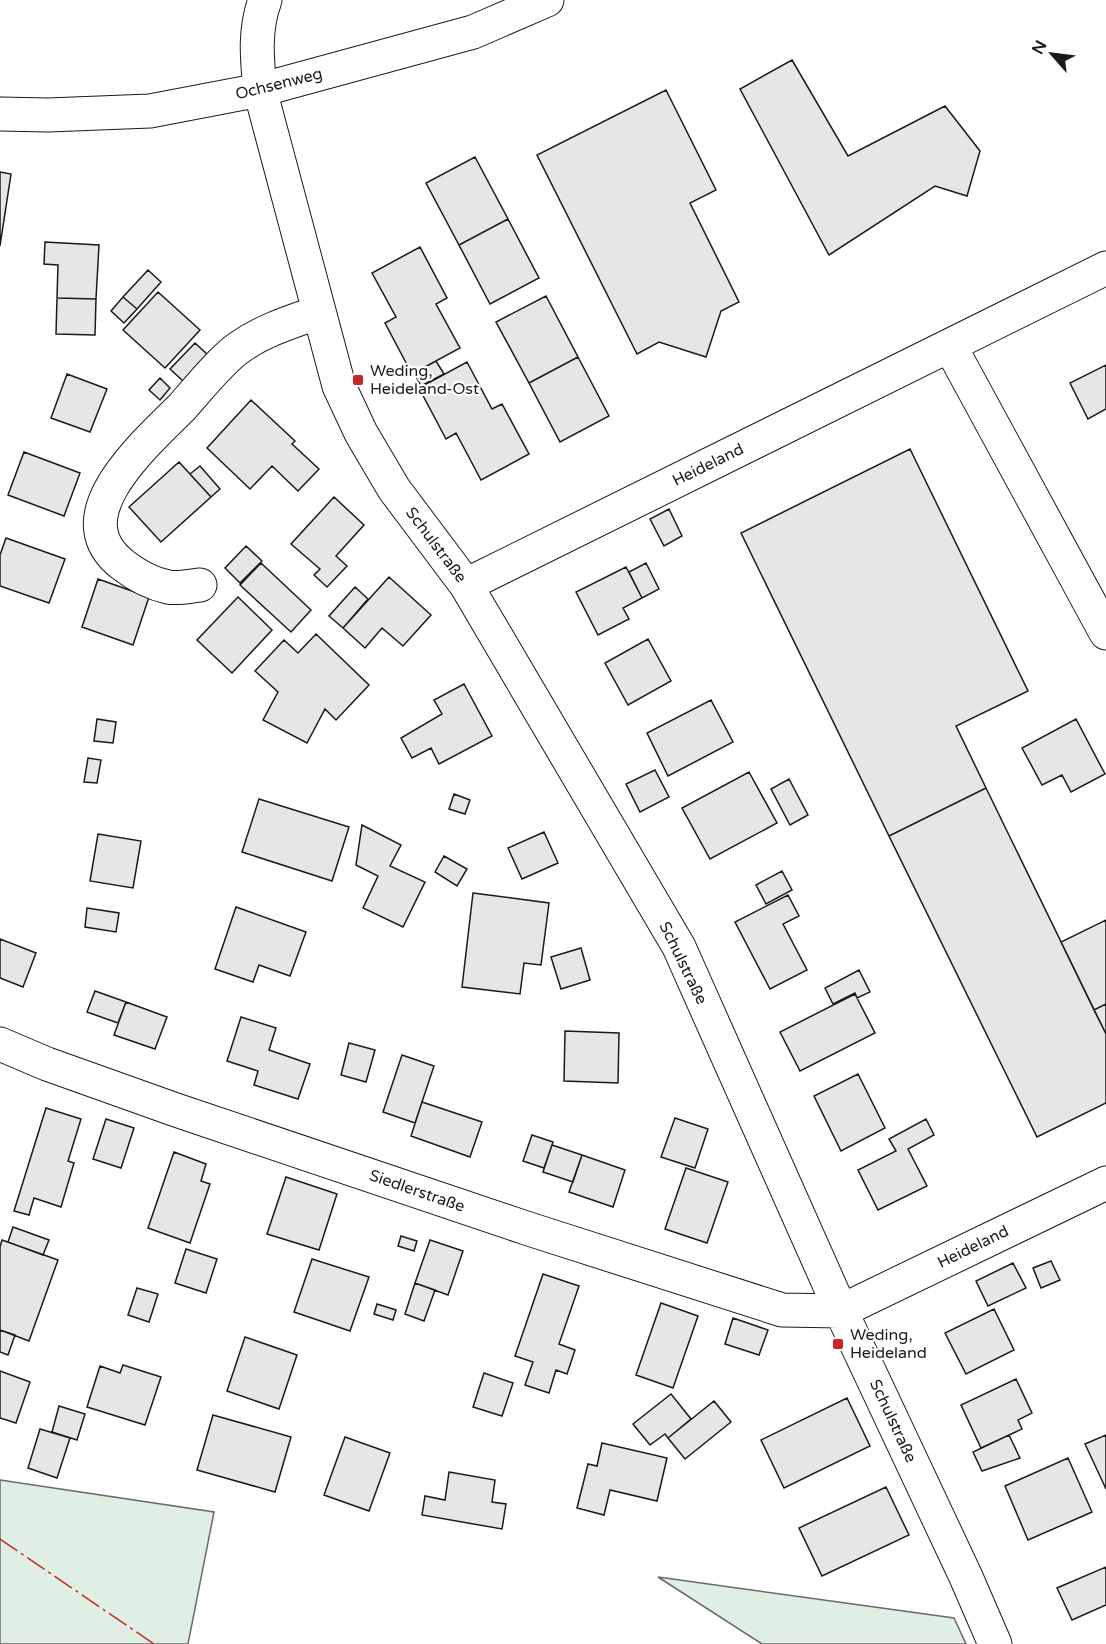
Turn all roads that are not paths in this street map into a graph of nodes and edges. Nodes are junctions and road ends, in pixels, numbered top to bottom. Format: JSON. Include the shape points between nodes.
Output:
{"nodes":[{"id":1,"x":265,"y":0,"type":"edge"},
{"id":2,"x":547,"y":0,"type":"edge"},
{"id":3,"x":260,"y":90,"type":"junction"},
{"id":4,"x":0,"y":114,"type":"edge"},
{"id":5,"x":1106,"y":268,"type":"edge"},
{"id":6,"x":319,"y":312,"type":"junction"},
{"id":7,"x":950,"y":346,"type":"junction"},
{"id":8,"x":200,"y":585,"type":"dead end"},
{"id":9,"x":466,"y":585,"type":"junction"},
{"id":10,"x":1106,"y":633,"type":"edge"},
{"id":11,"x":0,"y":1044,"type":"edge"},
{"id":12,"x":1106,"y":1183,"type":"edge"},
{"id":13,"x":841,"y":1311,"type":"junction"},
{"id":14,"x":995,"y":1644,"type":"edge"}],
"edges":[{"from":1,"to":3,"type":"street","name":"Schulstraße","via":[[256,44]]},
{"from":2,"to":3,"type":"street","name":"Ochsenweg","via":[[473,32]]},
{"from":3,"to":4,"type":"street","name":"Ochsenweg","via":[[150,111]]},
{"from":3,"to":6,"type":"street","name":"Schulstraße"},
{"from":5,"to":7,"type":"street","name":"Heideland"},
{"from":6,"to":8,"type":"street","via":[[265,331],[237,348],[126,466],[111,489],[100,516],[101,538],[114,558],[134,574],[169,587]]},
{"from":6,"to":9,"type":"street","name":"Schulstraße","via":[[339,386],[361,433],[394,489]]},
{"from":7,"to":9,"type":"street","name":"Heideland"},
{"from":7,"to":10,"type":"street"},
{"from":9,"to":13,"type":"street","name":"Schulstraße","via":[[679,947]]},
{"from":11,"to":13,"type":"street","name":"Siedlerstraße","via":[[47,1065],[187,1113],[782,1310]]},
{"from":12,"to":13,"type":"street","name":"Heideland"},
{"from":13,"to":14,"type":"street","name":"Schulstraße"}]}
